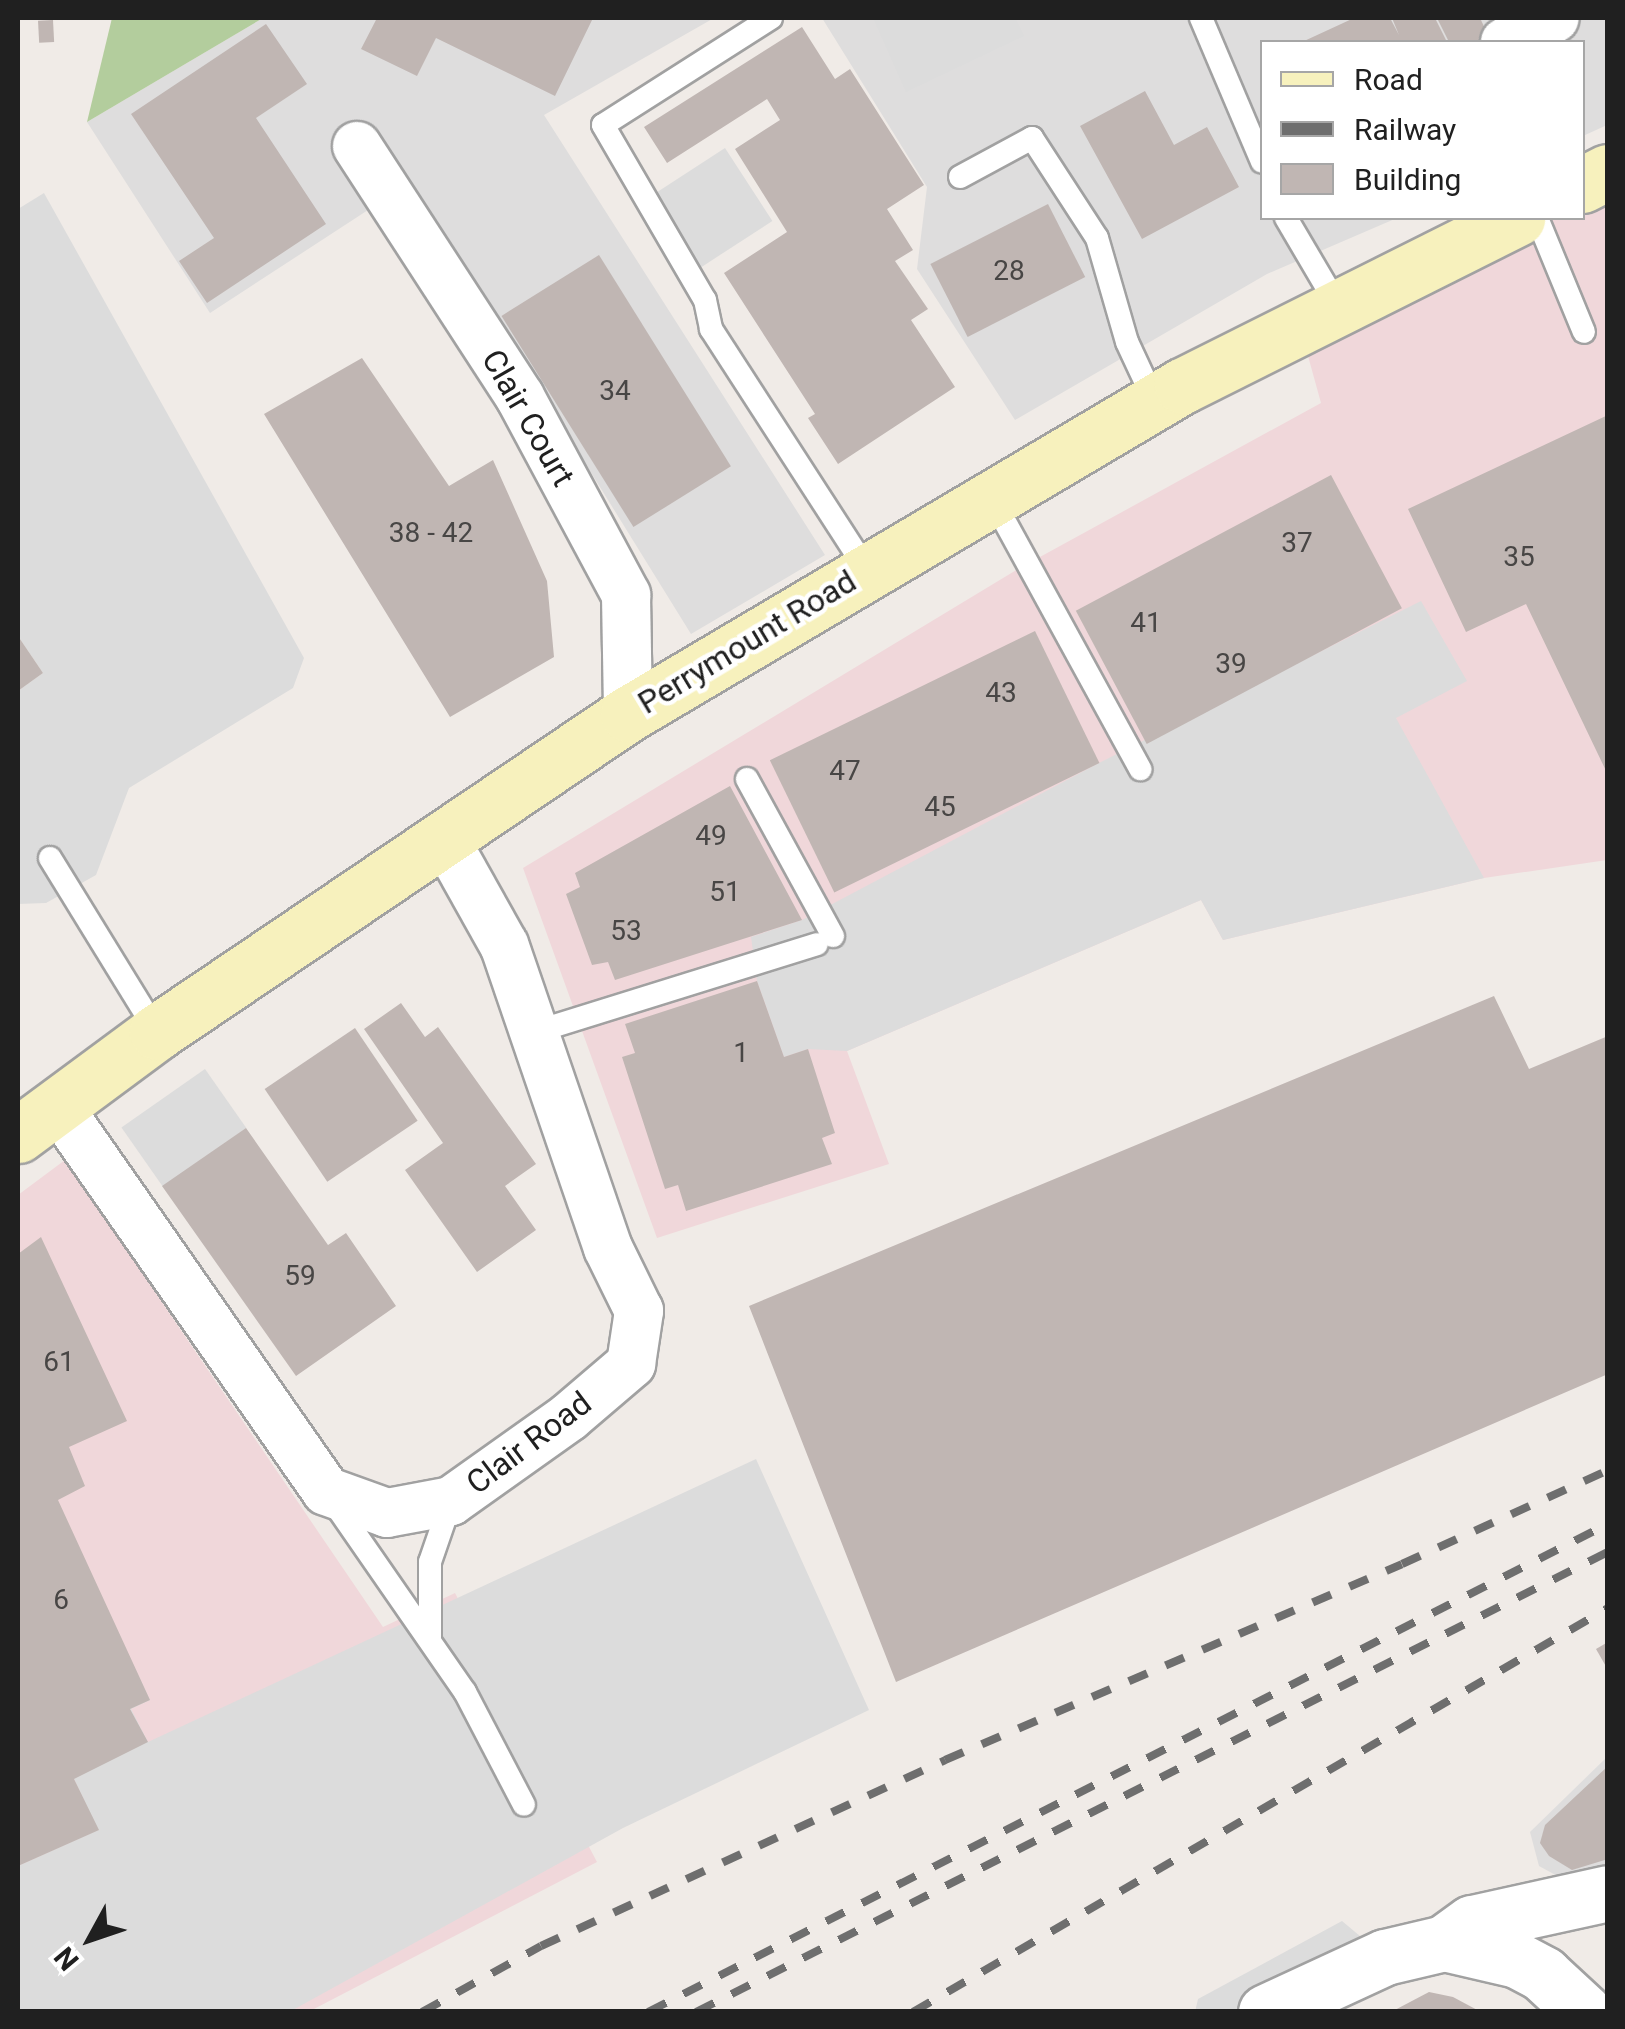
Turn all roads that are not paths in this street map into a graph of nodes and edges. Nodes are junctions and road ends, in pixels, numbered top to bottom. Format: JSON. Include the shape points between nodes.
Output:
{"nodes":[{"id":1,"x":772,"y":18,"type":"edge"},
{"id":2,"x":1200,"y":18,"type":"edge"},
{"id":3,"x":1556,"y":18,"type":"edge"},
{"id":4,"x":1509,"y":40,"type":"edge"},
{"id":5,"x":358,"y":146,"type":"dead end"},
{"id":6,"x":1260,"y":157,"type":"edge"},
{"id":7,"x":1608,"y":172,"type":"edge"},
{"id":8,"x":960,"y":177,"type":"dead end"},
{"id":9,"x":1585,"y":183,"type":"edge"},
{"id":10,"x":1287,"y":220,"type":"edge"},
{"id":11,"x":1513,"y":220,"type":"edge"},
{"id":12,"x":1538,"y":220,"type":"edge"},
{"id":13,"x":1339,"y":308,"type":"junction"},
{"id":14,"x":1584,"y":332,"type":"dead end"},
{"id":15,"x":1155,"y":402,"type":"junction"},
{"id":16,"x":993,"y":500,"type":"junction"},
{"id":17,"x":867,"y":570,"type":"junction"},
{"id":18,"x":628,"y":714,"type":"junction"},
{"id":19,"x":1140,"y":769,"type":"dead end"},
{"id":20,"x":747,"y":779,"type":"dead end"},
{"id":21,"x":444,"y":836,"type":"junction"},
{"id":22,"x":50,"y":858,"type":"dead end"},
{"id":23,"x":157,"y":1032,"type":"junction"},
{"id":24,"x":535,"y":1032,"type":"junction"},
{"id":25,"x":37,"y":1120,"type":"edge"},
{"id":26,"x":326,"y":1492,"type":"junction"},
{"id":27,"x":451,"y":1500,"type":"junction"},
{"id":28,"x":430,"y":1640,"type":"junction"},
{"id":29,"x":524,"y":1805,"type":"dead end"},
{"id":30,"x":1608,"y":1894,"type":"edge"},
{"id":31,"x":1444,"y":1943,"type":"junction"},
{"id":32,"x":1266,"y":2012,"type":"edge"},
{"id":33,"x":1584,"y":2012,"type":"edge"}],
"edges":[{"from":1,"to":17,"type":"lane","via":[[603,125],[705,300],[710,329]]},
{"from":2,"to":6,"type":"lane"},
{"from":3,"to":4,"type":"street"},
{"from":5,"to":18,"type":"street","name":"Clair Court","via":[[520,397],[626,595]]},
{"from":7,"to":9,"type":"main road"},
{"from":8,"to":15,"type":"lane","via":[[1032,138],[1097,238],[1127,342]]},
{"from":10,"to":13,"type":"lane"},
{"from":11,"to":13,"type":"main road","name":"Perrymount Road"},
{"from":12,"to":14,"type":"lane"},
{"from":13,"to":15,"type":"main road","name":"Perrymount Road"},
{"from":15,"to":16,"type":"main road","name":"Perrymount Road"},
{"from":16,"to":17,"type":"main road","name":"Perrymount Road"},
{"from":16,"to":19,"type":"lane"},
{"from":17,"to":18,"type":"main road","name":"Perrymount Road"},
{"from":18,"to":21,"type":"main road","name":"Perrymount Road"},
{"from":20,"to":24,"type":"lane","via":[[825,940]]},
{"from":21,"to":23,"type":"main road","name":"Perrymount Road"},
{"from":21,"to":24,"type":"street","name":"Clair Road","via":[[504,945]]},
{"from":22,"to":23,"type":"lane"},
{"from":23,"to":25,"type":"main road","name":"Perrymount Road"},
{"from":24,"to":27,"type":"street","name":"Clair Road","via":[[608,1248],[640,1312],[631,1364]]},
{"from":25,"to":26,"type":"street"},
{"from":26,"to":27,"type":"street","name":"Clair Road","via":[[387,1513]]},
{"from":26,"to":28,"type":"lane"},
{"from":27,"to":28,"type":"lane","via":[[430,1562]]},
{"from":28,"to":29,"type":"lane","via":[[466,1692]]},
{"from":30,"to":31,"type":"street","via":[[1472,1924]]},
{"from":31,"to":32,"type":"street","via":[[1384,1957]]},
{"from":31,"to":33,"type":"street","via":[[1517,1960]]}]}
